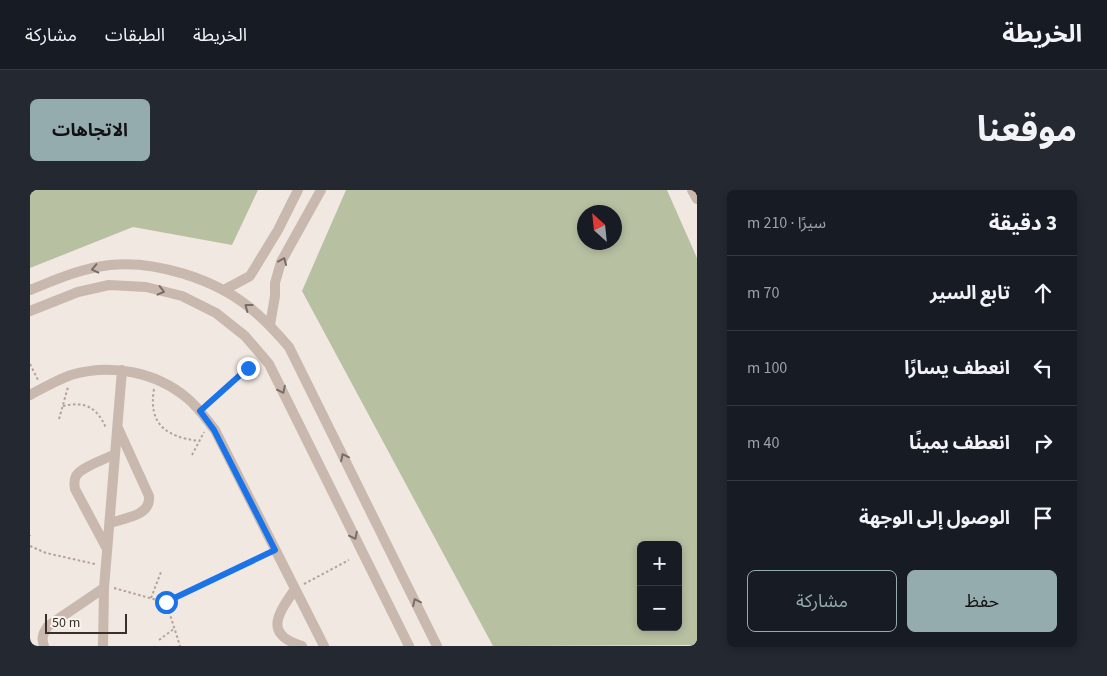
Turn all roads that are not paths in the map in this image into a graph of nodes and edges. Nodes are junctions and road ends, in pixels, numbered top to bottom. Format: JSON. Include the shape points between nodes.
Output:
{"nodes":[{"id":1,"x":298,"y":190,"type":"edge"},
{"id":2,"x":321,"y":190,"type":"edge"},
{"id":3,"x":692,"y":190,"type":"edge"},
{"id":4,"x":697,"y":199,"type":"edge"},
{"id":5,"x":30,"y":290,"type":"edge"},
{"id":6,"x":224,"y":290,"type":"junction"},
{"id":7,"x":30,"y":311,"type":"edge"},
{"id":8,"x":270,"y":325,"type":"junction"},
{"id":9,"x":122,"y":370,"type":"junction"},
{"id":10,"x":30,"y":396,"type":"edge"},
{"id":11,"x":113,"y":429,"type":"junction"},
{"id":12,"x":115,"y":454,"type":"junction"},
{"id":13,"x":110,"y":523,"type":"junction"},
{"id":14,"x":108,"y":550,"type":"junction"},
{"id":15,"x":104,"y":587,"type":"junction"},
{"id":16,"x":295,"y":589,"type":"junction"},
{"id":17,"x":44,"y":646,"type":"edge"},
{"id":18,"x":104,"y":646,"type":"edge"},
{"id":19,"x":302,"y":646,"type":"edge"},
{"id":20,"x":324,"y":646,"type":"edge"},
{"id":21,"x":409,"y":646,"type":"edge"},
{"id":22,"x":437,"y":646,"type":"edge"}],
"edges":[{"from":1,"to":6,"type":"street","via":[[250,276]]},
{"from":8,"to":2,"type":"street","one_way":true,"via":[[281,262]]},
{"from":3,"to":4,"type":"street"},
{"from":6,"to":5,"type":"street","one_way":true,"via":[[188,275],[150,266],[110,265],[67,275]]},
{"from":8,"to":6,"type":"street","one_way":true},
{"from":7,"to":21,"type":"street","one_way":true,"via":[[78,292],[109,285],[146,287],[182,296],[216,313],[245,336],[269,364]]},
{"from":22,"to":8,"type":"street","one_way":true,"via":[[289,347]]},
{"from":9,"to":10,"type":"street","via":[[71,375]]},
{"from":9,"to":11,"type":"street"},
{"from":9,"to":16,"type":"street","via":[[172,387],[209,422]]},
{"from":11,"to":12,"type":"street"},
{"from":11,"to":13,"type":"street","via":[[150,503],[142,513]]},
{"from":12,"to":13,"type":"street"},
{"from":12,"to":14,"type":"street","via":[[80,471],[74,482]]},
{"from":13,"to":14,"type":"street"},
{"from":14,"to":15,"type":"street"},
{"from":15,"to":17,"type":"street","via":[[48,626],[43,632]]},
{"from":15,"to":18,"type":"street"},
{"from":16,"to":19,"type":"street","via":[[276,619],[285,640]]},
{"from":16,"to":20,"type":"street"}]}
